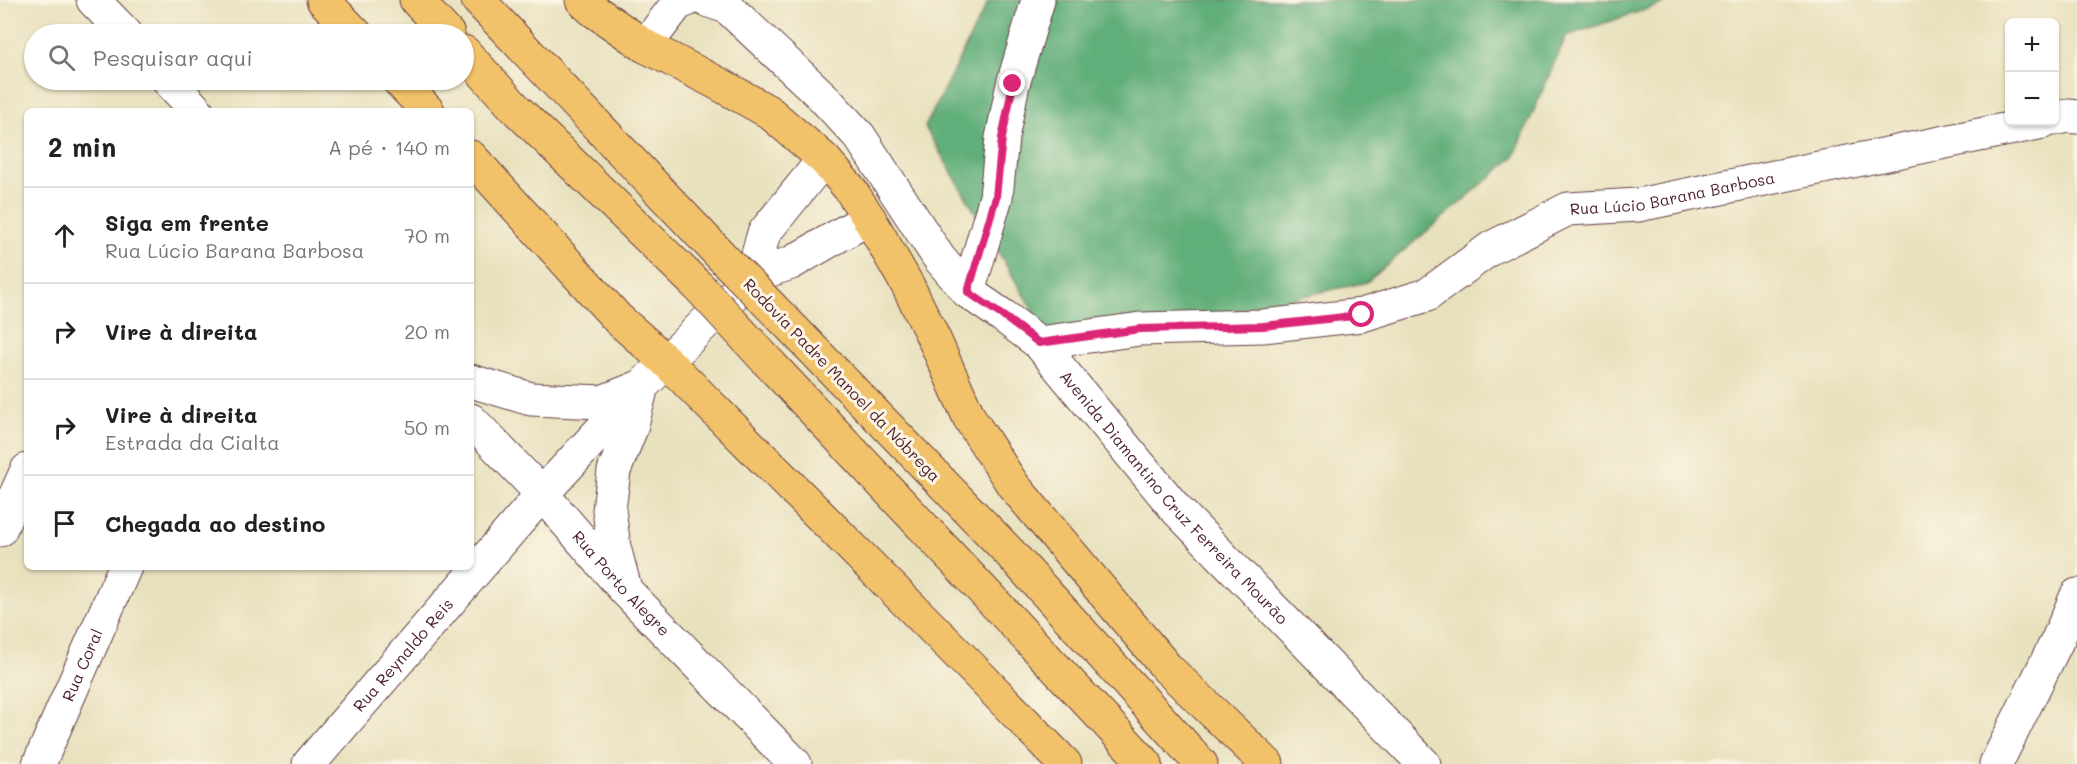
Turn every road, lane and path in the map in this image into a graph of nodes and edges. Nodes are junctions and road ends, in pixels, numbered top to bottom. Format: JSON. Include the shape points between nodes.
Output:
{"nodes":[{"id":1,"x":93,"y":0,"type":"edge"},
{"id":2,"x":323,"y":0,"type":"edge"},
{"id":3,"x":416,"y":0,"type":"edge"},
{"id":4,"x":478,"y":0,"type":"edge"},
{"id":5,"x":582,"y":0,"type":"edge"},
{"id":6,"x":687,"y":0,"type":"edge"},
{"id":7,"x":706,"y":0,"type":"edge"},
{"id":8,"x":1038,"y":0,"type":"edge"},
{"id":9,"x":116,"y":24,"type":"edge"},
{"id":10,"x":346,"y":24,"type":"edge"},
{"id":11,"x":438,"y":24,"type":"edge"},
{"id":12,"x":645,"y":46,"type":"junction"},
{"id":13,"x":474,"y":63,"type":"edge"},
{"id":14,"x":176,"y":90,"type":"edge"},
{"id":15,"x":408,"y":90,"type":"edge"},
{"id":16,"x":191,"y":108,"type":"edge"},
{"id":17,"x":425,"y":108,"type":"edge"},
{"id":18,"x":2077,"y":117,"type":"edge"},
{"id":19,"x":2059,"y":118,"type":"edge"},
{"id":20,"x":2023,"y":126,"type":"edge"},
{"id":21,"x":824,"y":159,"type":"junction"},
{"id":22,"x":474,"y":160,"type":"edge"},
{"id":23,"x":869,"y":218,"type":"junction"},
{"id":24,"x":739,"y":269,"type":"junction"},
{"id":25,"x":968,"y":292,"type":"junction"},
{"id":26,"x":1039,"y":343,"type":"junction"},
{"id":27,"x":667,"y":362,"type":"junction"},
{"id":28,"x":474,"y":382,"type":"edge"},
{"id":29,"x":642,"y":386,"type":"junction"},
{"id":30,"x":474,"y":423,"type":"edge"},
{"id":31,"x":24,"y":477,"type":"edge"},
{"id":32,"x":542,"y":494,"type":"junction"},
{"id":33,"x":0,"y":530,"type":"edge"},
{"id":34,"x":124,"y":570,"type":"edge"},
{"id":35,"x":625,"y":590,"type":"junction"},
{"id":36,"x":2077,"y":595,"type":"edge"},
{"id":37,"x":2068,"y":647,"type":"edge"},
{"id":38,"x":776,"y":757,"type":"edge"},
{"id":39,"x":39,"y":764,"type":"edge"},
{"id":40,"x":309,"y":764,"type":"edge"},
{"id":41,"x":1065,"y":764,"type":"edge"},
{"id":42,"x":1146,"y":764,"type":"edge"},
{"id":43,"x":1201,"y":764,"type":"edge"},
{"id":44,"x":1268,"y":764,"type":"edge"},
{"id":45,"x":1424,"y":764,"type":"edge"},
{"id":46,"x":1996,"y":764,"type":"edge"}],
"edges":[{"from":1,"to":9,"type":"street"},
{"from":2,"to":10,"type":"highway"},
{"from":3,"to":11,"type":"highway"},
{"from":4,"to":24,"type":"highway","name":"Rodovia Padre Manoel da Nóbrega"},
{"from":5,"to":12,"type":"highway"},
{"from":6,"to":12,"type":"street","via":[[678,3]]},
{"from":7,"to":25,"type":"street","name":"Avenida Diamantino Cruz Ferreira Mourão","via":[[727,7],[860,137],[939,258]]},
{"from":8,"to":25,"type":"street","via":[[1013,84],[996,197]]},
{"from":12,"to":21,"type":"highway","via":[[769,112]]},
{"from":13,"to":42,"type":"highway","bridge":true,"via":[[699,288]]},
{"from":14,"to":16,"type":"street"},
{"from":15,"to":17,"type":"highway"},
{"from":18,"to":19,"type":"street"},
{"from":20,"to":26,"type":"street","name":"Rua Lúcio Barana Barbosa","via":[[1638,205],[1568,209],[1491,248],[1427,296],[1362,315],[1263,326],[1140,329]]},
{"from":21,"to":23,"type":"highway"},
{"from":21,"to":24,"type":"street"},
{"from":22,"to":27,"type":"highway","via":[[618,319]]},
{"from":23,"to":24,"type":"street","via":[[791,263]]},
{"from":23,"to":44,"type":"highway","via":[[908,286],[970,419],[1013,485],[1167,668]]},
{"from":24,"to":27,"type":"street","name":"Rua Reynaldo Reis"},
{"from":24,"to":43,"type":"highway","name":"Rodovia Padre Manoel da Nóbrega","bridge":true,"via":[[1010,553]]},
{"from":25,"to":26,"type":"street","name":"Avenida Diamantino Cruz Ferreira Mourão"},
{"from":26,"to":45,"type":"street","name":"Avenida Diamantino Cruz Ferreira Mourão","via":[[1176,509]]},
{"from":27,"to":29,"type":"street","name":"Rua Reynaldo Reis"},
{"from":27,"to":41,"type":"highway"},
{"from":28,"to":29,"type":"street","via":[[531,399],[590,402],[602,402]]},
{"from":29,"to":32,"type":"street","name":"Rua Reynaldo Reis"},
{"from":29,"to":35,"type":"street","via":[[614,471],[609,510]]},
{"from":30,"to":32,"type":"street","name":"Rua Porto Alegre"},
{"from":31,"to":33,"type":"street"},
{"from":32,"to":35,"type":"street","name":"Rua Porto Alegre"},
{"from":32,"to":40,"type":"street","name":"Rua Reynaldo Reis"},
{"from":34,"to":39,"type":"street","name":"Rua Coral"},
{"from":35,"to":38,"type":"street","name":"Rua Porto Alegre"},
{"from":36,"to":37,"type":"street"},
{"from":37,"to":46,"type":"street"}]}
